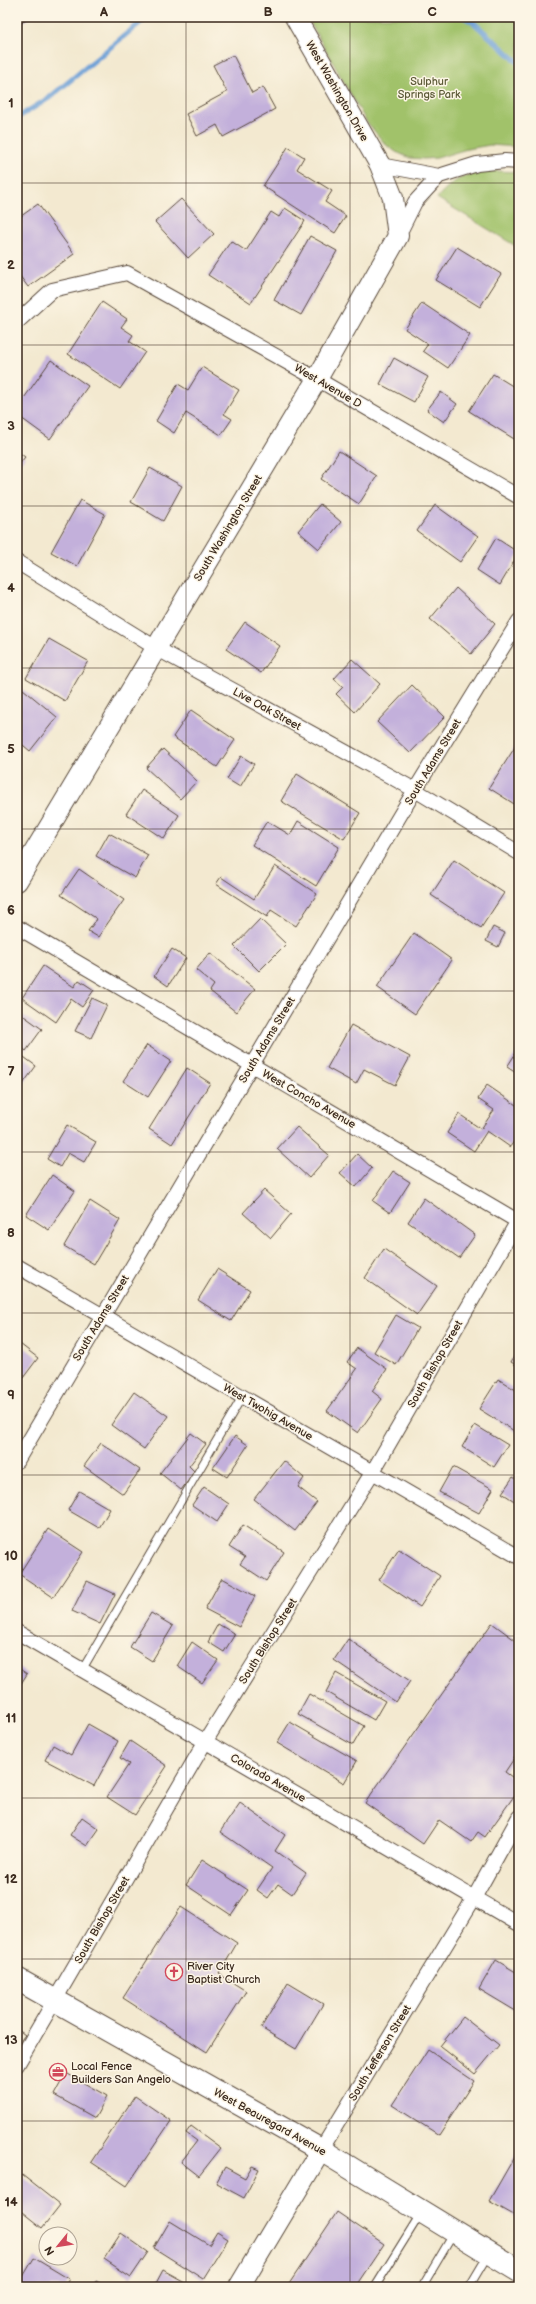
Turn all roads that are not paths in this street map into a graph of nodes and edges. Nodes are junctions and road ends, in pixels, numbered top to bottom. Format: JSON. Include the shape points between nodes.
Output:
{"nodes":[{"id":1,"x":295,"y":17,"type":"edge"},
{"id":2,"x":519,"y":162,"type":"edge"},
{"id":3,"x":380,"y":165,"type":"junction"},
{"id":4,"x":439,"y":176,"type":"junction"},
{"id":5,"x":398,"y":236,"type":"junction"},
{"id":6,"x":17,"y":322,"type":"edge"},
{"id":7,"x":317,"y":379,"type":"junction"},
{"id":8,"x":519,"y":497,"type":"edge"},
{"id":9,"x":17,"y":562,"type":"edge"},
{"id":10,"x":519,"y":621,"type":"edge"},
{"id":11,"x":156,"y":648,"type":"junction"},
{"id":12,"x":415,"y":790,"type":"junction"},
{"id":13,"x":519,"y":853,"type":"edge"},
{"id":14,"x":17,"y":881,"type":"edge"},
{"id":15,"x":17,"y":927,"type":"edge"},
{"id":16,"x":252,"y":1065,"type":"junction"},
{"id":17,"x":519,"y":1221,"type":"edge"},
{"id":18,"x":17,"y":1266,"type":"edge"},
{"id":19,"x":102,"y":1316,"type":"junction"},
{"id":20,"x":242,"y":1397,"type":"junction"},
{"id":21,"x":17,"y":1461,"type":"edge"},
{"id":22,"x":372,"y":1472,"type":"junction"},
{"id":23,"x":519,"y":1557,"type":"edge"},
{"id":24,"x":17,"y":1632,"type":"edge"},
{"id":25,"x":82,"y":1670,"type":"junction"},
{"id":26,"x":205,"y":1742,"type":"junction"},
{"id":27,"x":519,"y":1817,"type":"edge"},
{"id":28,"x":474,"y":1898,"type":"junction"},
{"id":29,"x":519,"y":1924,"type":"edge"},
{"id":30,"x":17,"y":1979,"type":"edge"},
{"id":31,"x":54,"y":2001,"type":"junction"},
{"id":32,"x":17,"y":2065,"type":"edge"},
{"id":33,"x":321,"y":2150,"type":"junction"},
{"id":34,"x":422,"y":2212,"type":"junction"},
{"id":35,"x":455,"y":2232,"type":"junction"},
{"id":36,"x":490,"y":2252,"type":"junction"},
{"id":37,"x":519,"y":2270,"type":"edge"},
{"id":38,"x":239,"y":2287,"type":"edge"},
{"id":39,"x":375,"y":2287,"type":"edge"},
{"id":40,"x":422,"y":2287,"type":"edge"},
{"id":41,"x":469,"y":2287,"type":"edge"}],
"edges":[{"from":1,"to":3,"type":"street","name":"West Washington Drive"},
{"from":2,"to":4,"type":"street","via":[[505,160],[477,164]]},
{"from":3,"to":4,"type":"street"},
{"from":3,"to":5,"type":"street","via":[[393,198]]},
{"from":4,"to":5,"type":"street","via":[[415,202]]},
{"from":5,"to":7,"type":"street","name":"South Washington Street"},
{"from":6,"to":7,"type":"street","name":"West Avenue D","via":[[52,290],[127,273]]},
{"from":7,"to":8,"type":"street","name":"West Avenue D"},
{"from":7,"to":11,"type":"street","name":"South Washington Street"},
{"from":9,"to":11,"type":"street","name":"Live Oak Street"},
{"from":10,"to":12,"type":"street","name":"South Adams Street"},
{"from":11,"to":12,"type":"street","name":"Live Oak Street"},
{"from":11,"to":14,"type":"street","name":"South Washington Street"},
{"from":12,"to":13,"type":"street","name":"Live Oak Street"},
{"from":12,"to":16,"type":"street","name":"South Adams Street"},
{"from":15,"to":16,"type":"street","name":"West Concho Avenue"},
{"from":16,"to":17,"type":"street","name":"West Concho Avenue"},
{"from":16,"to":19,"type":"street","name":"South Adams Street"},
{"from":17,"to":22,"type":"street","name":"South Bishop Street"},
{"from":18,"to":19,"type":"street","name":"West Twohig Avenue"},
{"from":19,"to":20,"type":"street","name":"West Twohig Avenue"},
{"from":19,"to":21,"type":"street","name":"South Adams Street"},
{"from":20,"to":22,"type":"street","name":"West Twohig Avenue"},
{"from":20,"to":25,"type":"lane"},
{"from":22,"to":23,"type":"street","name":"West Twohig Avenue"},
{"from":22,"to":26,"type":"street","name":"South Bishop Street"},
{"from":24,"to":25,"type":"street","name":"Colorado Avenue"},
{"from":25,"to":26,"type":"street","name":"Colorado Avenue"},
{"from":26,"to":28,"type":"street","name":"Colorado Avenue"},
{"from":26,"to":31,"type":"street","name":"South Bishop Street"},
{"from":27,"to":28,"type":"street","name":"South Jefferson Street"},
{"from":28,"to":29,"type":"street","name":"Colorado Avenue"},
{"from":28,"to":33,"type":"street","name":"South Jefferson Street"},
{"from":30,"to":31,"type":"main road","name":"West Beauregard Avenue"},
{"from":31,"to":32,"type":"street","name":"South Bishop Street"},
{"from":31,"to":33,"type":"main road","name":"West Beauregard Avenue"},
{"from":33,"to":34,"type":"main road","name":"West Beauregard Avenue"},
{"from":33,"to":38,"type":"street","name":"South Jefferson Street"},
{"from":34,"to":35,"type":"main road","name":"West Beauregard Avenue"},
{"from":34,"to":39,"type":"lane"},
{"from":35,"to":36,"type":"main road","name":"West Beauregard Avenue"},
{"from":35,"to":40,"type":"lane"},
{"from":36,"to":37,"type":"main road","name":"West Beauregard Avenue"},
{"from":36,"to":41,"type":"lane"}]}
